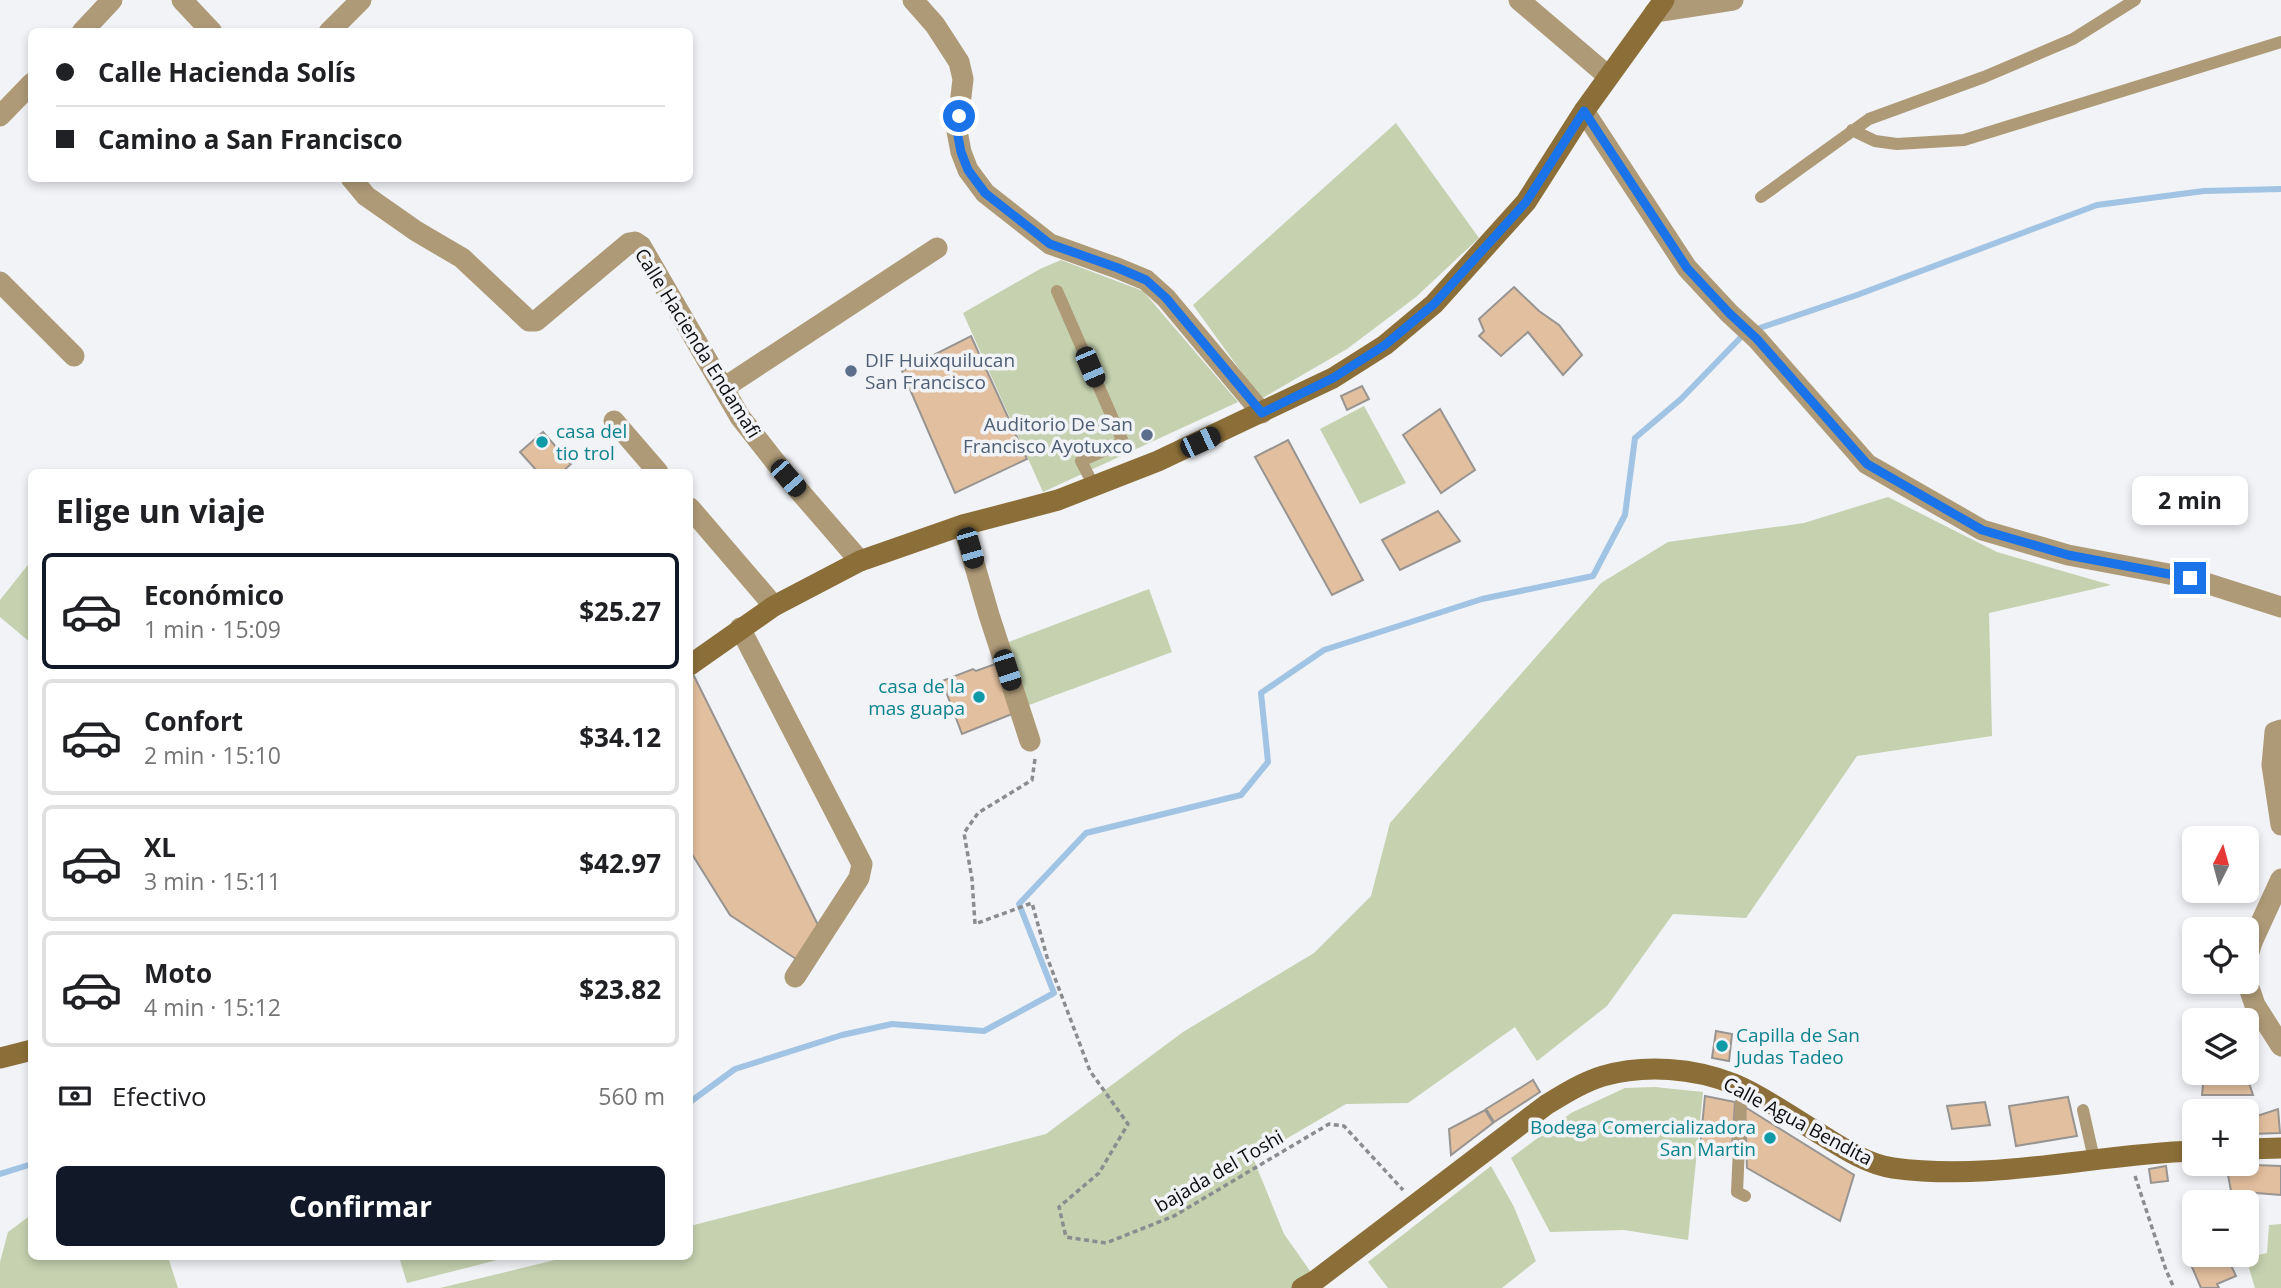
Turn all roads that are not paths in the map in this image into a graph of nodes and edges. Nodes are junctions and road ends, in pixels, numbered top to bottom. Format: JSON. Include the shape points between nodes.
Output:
{"nodes":[{"id":1,"x":112,"y":0,"type":"edge"},
{"id":2,"x":182,"y":0,"type":"edge"},
{"id":3,"x":361,"y":0,"type":"edge"},
{"id":4,"x":913,"y":0,"type":"edge"},
{"id":5,"x":1519,"y":0,"type":"edge"},
{"id":6,"x":1733,"y":0,"type":"edge"},
{"id":7,"x":2135,"y":0,"type":"edge"},
{"id":8,"x":1659,"y":6,"type":"edge"},
{"id":9,"x":86,"y":28,"type":"edge"},
{"id":10,"x":208,"y":28,"type":"edge"},
{"id":11,"x":333,"y":28,"type":"edge"},
{"id":12,"x":2281,"y":41,"type":"edge"},
{"id":13,"x":1608,"y":76,"type":"junction"},
{"id":14,"x":28,"y":87,"type":"edge"},
{"id":15,"x":1584,"y":111,"type":"junction"},
{"id":16,"x":0,"y":116,"type":"edge"},
{"id":17,"x":1852,"y":130,"type":"junction"},
{"id":18,"x":354,"y":182,"type":"edge"},
{"id":19,"x":1760,"y":197,"type":"dead end"},
{"id":20,"x":937,"y":248,"type":"dead end"},
{"id":21,"x":0,"y":282,"type":"edge"},
{"id":22,"x":1057,"y":291,"type":"dead end"},
{"id":23,"x":74,"y":356,"type":"dead end"},
{"id":24,"x":724,"y":387,"type":"junction"},
{"id":25,"x":1262,"y":413,"type":"junction"},
{"id":26,"x":614,"y":421,"type":"dead end"},
{"id":27,"x":655,"y":469,"type":"edge"},
{"id":28,"x":1094,"y":486,"type":"junction"},
{"id":29,"x":693,"y":512,"type":"edge"},
{"id":30,"x":963,"y":525,"type":"junction"},
{"id":31,"x":860,"y":561,"type":"junction"},
{"id":32,"x":774,"y":606,"type":"junction"},
{"id":33,"x":2281,"y":607,"type":"edge"},
{"id":34,"x":740,"y":628,"type":"junction"},
{"id":35,"x":693,"y":663,"type":"edge"},
{"id":36,"x":2281,"y":730,"type":"edge"},
{"id":37,"x":1030,"y":741,"type":"road end"},
{"id":38,"x":2281,"y":825,"type":"edge"},
{"id":39,"x":2281,"y":879,"type":"edge"},
{"id":40,"x":2259,"y":927,"type":"edge"},
{"id":41,"x":795,"y":977,"type":"dead end"},
{"id":42,"x":2251,"y":994,"type":"edge"},
{"id":43,"x":2281,"y":1046,"type":"edge"},
{"id":44,"x":28,"y":1051,"type":"edge"},
{"id":45,"x":0,"y":1058,"type":"edge"},
{"id":46,"x":1741,"y":1102,"type":"dead end"},
{"id":47,"x":2083,"y":1110,"type":"dead end"},
{"id":48,"x":2281,"y":1148,"type":"edge"},
{"id":49,"x":2259,"y":1149,"type":"edge"},
{"id":50,"x":2182,"y":1152,"type":"edge"},
{"id":51,"x":2095,"y":1159,"type":"junction"},
{"id":52,"x":1745,"y":1196,"type":"dead end"},
{"id":53,"x":1302,"y":1288,"type":"edge"}],
"edges":[{"from":1,"to":9,"type":"street"},
{"from":2,"to":10,"type":"street"},
{"from":3,"to":11,"type":"street"},
{"from":4,"to":25,"type":"street","via":[[959,62],[963,79],[957,131],[961,152],[985,193],[1050,244],[1146,280]]},
{"from":5,"to":13,"type":"street"},
{"from":6,"to":8,"type":"street"},
{"from":7,"to":17,"type":"lane","via":[[2073,39]]},
{"from":8,"to":13,"type":"main road"},
{"from":12,"to":17,"type":"lane","via":[[1964,140],[1897,144],[1875,141]]},
{"from":13,"to":15,"type":"main road"},
{"from":14,"to":16,"type":"street"},
{"from":15,"to":25,"type":"main road","via":[[1526,202],[1434,304],[1385,345],[1333,378]]},
{"from":15,"to":33,"type":"street","via":[[1687,268],[1867,464],[1982,530],[2068,555],[2190,578]]},
{"from":17,"to":19,"type":"lane"},
{"from":18,"to":24,"type":"street","name":"Calle Hacienda Endamafi","via":[[366,196],[416,232],[462,258],[529,321],[536,321],[635,242]]},
{"from":20,"to":24,"type":"street"},
{"from":21,"to":23,"type":"street"},
{"from":22,"to":28,"type":"lane","via":[[1123,442],[1081,461]]},
{"from":24,"to":31,"type":"street","name":"Calle Hacienda Endamafi","via":[[740,417]]},
{"from":25,"to":28,"type":"main road"},
{"from":26,"to":27,"type":"street"},
{"from":28,"to":30,"type":"main road"},
{"from":29,"to":32,"type":"street"},
{"from":30,"to":31,"type":"main road"},
{"from":30,"to":37,"type":"street"},
{"from":31,"to":32,"type":"main road"},
{"from":32,"to":34,"type":"main road"},
{"from":34,"to":35,"type":"main road"},
{"from":34,"to":41,"type":"street","via":[[862,864],[859,878]]},
{"from":36,"to":38,"type":"street","via":[[2275,732],[2272,765]]},
{"from":39,"to":40,"type":"street"},
{"from":42,"to":43,"type":"street"},
{"from":44,"to":45,"type":"main road"},
{"from":46,"to":52,"type":"lane","via":[[1737,1192]]},
{"from":47,"to":51,"type":"lane"},
{"from":48,"to":49,"type":"main road"},
{"from":50,"to":51,"type":"main road","name":"Calle Agua Bendita"},
{"from":51,"to":53,"type":"main road","name":"Calle Agua Bendita","via":[[1953,1174],[1889,1168],[1854,1154],[1735,1084],[1682,1071],[1628,1071],[1593,1080],[1546,1105]]}]}
